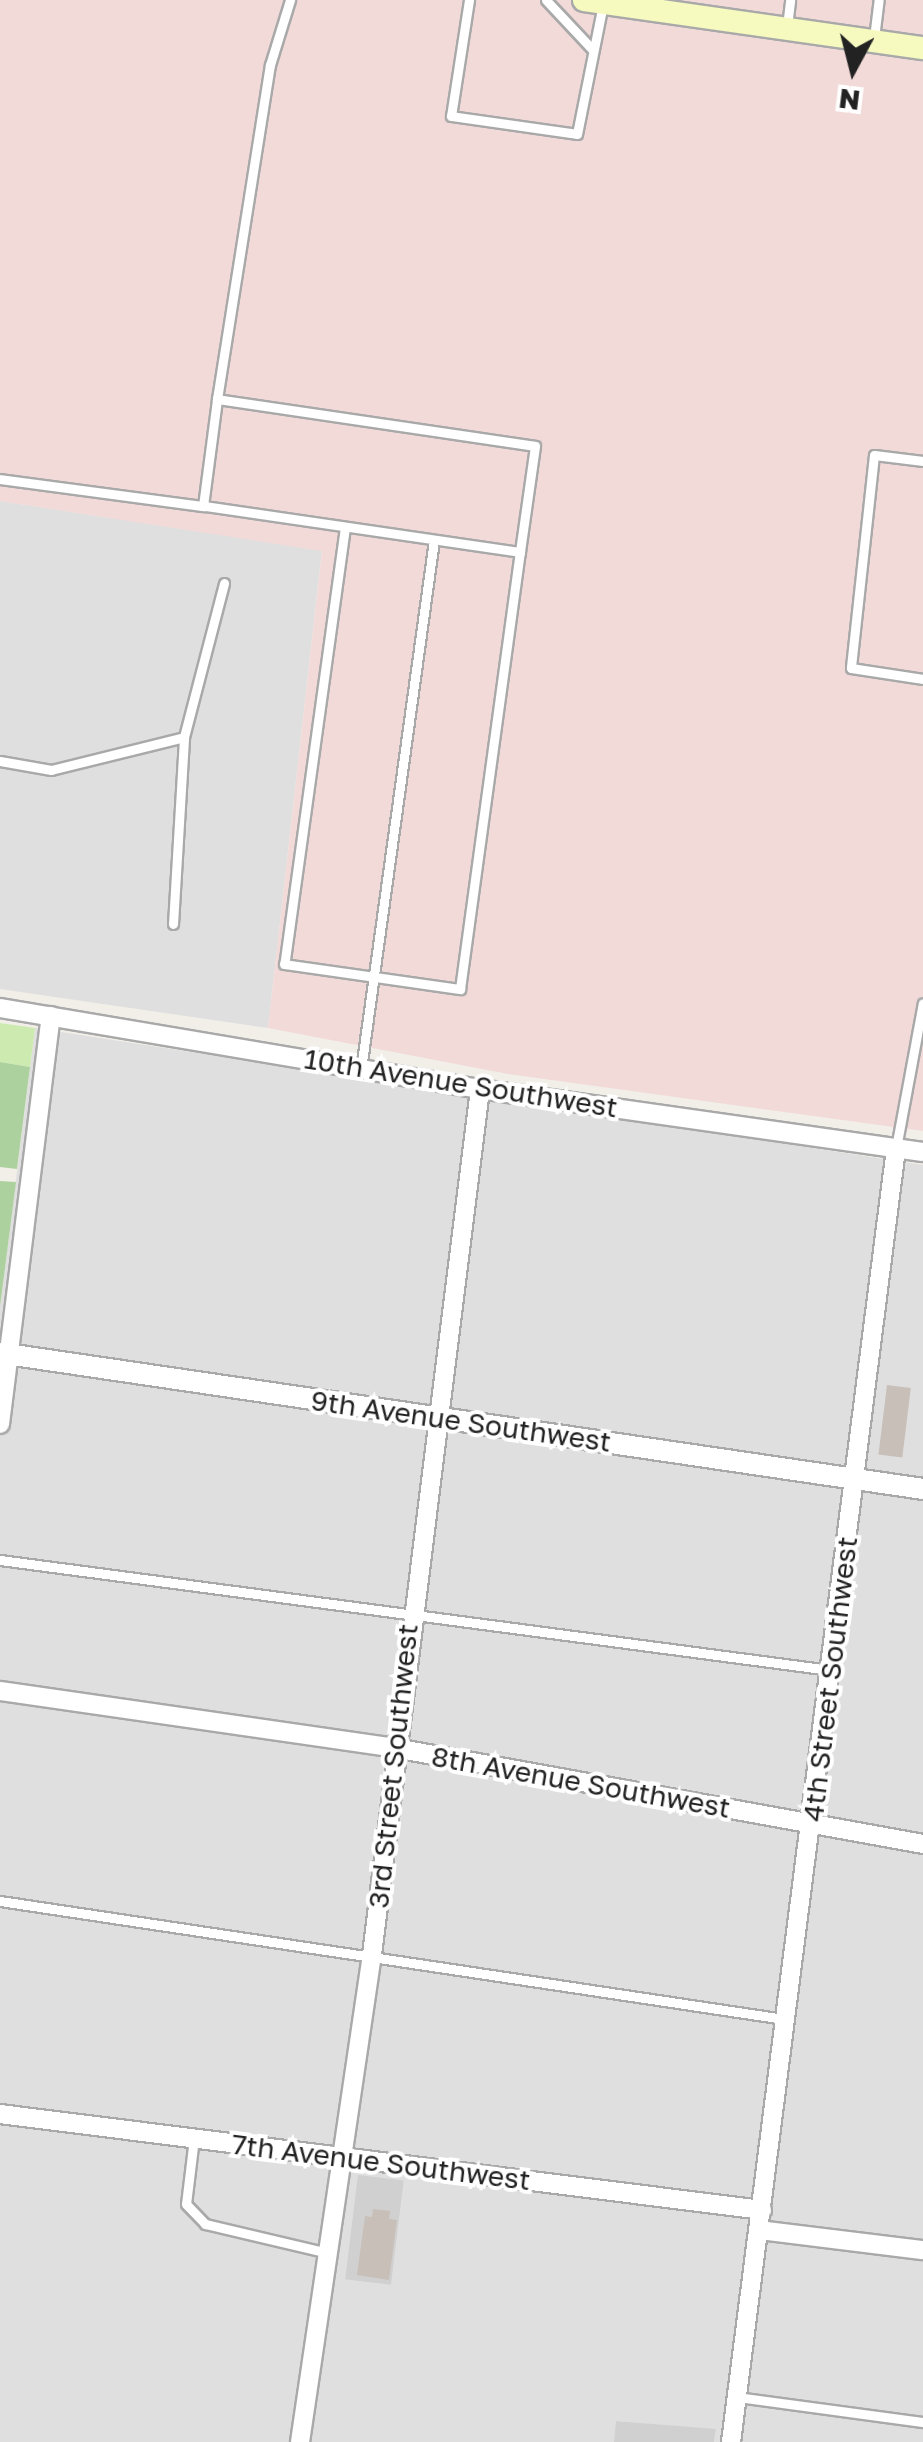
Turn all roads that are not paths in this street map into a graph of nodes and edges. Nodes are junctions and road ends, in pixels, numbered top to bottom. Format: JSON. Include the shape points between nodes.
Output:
{"nodes":[{"id":1,"x":290,"y":0,"type":"edge"},
{"id":2,"x":469,"y":0,"type":"edge"},
{"id":3,"x":546,"y":0,"type":"edge"},
{"id":4,"x":790,"y":0,"type":"edge"},
{"id":5,"x":879,"y":0,"type":"edge"},
{"id":6,"x":597,"y":1,"type":"edge"},
{"id":7,"x":644,"y":4,"type":"edge"},
{"id":8,"x":787,"y":29,"type":"junction"},
{"id":9,"x":874,"y":41,"type":"junction"},
{"id":10,"x":923,"y":48,"type":"edge"},
{"id":11,"x":592,"y":49,"type":"junction"},
{"id":12,"x":217,"y":399,"type":"junction"},
{"id":13,"x":923,"y":461,"type":"edge"},
{"id":14,"x":0,"y":479,"type":"edge"},
{"id":15,"x":203,"y":506,"type":"junction"},
{"id":16,"x":346,"y":527,"type":"junction"},
{"id":17,"x":434,"y":540,"type":"junction"},
{"id":18,"x":520,"y":552,"type":"junction"},
{"id":19,"x":224,"y":582,"type":"dead end"},
{"id":20,"x":923,"y":679,"type":"edge"},
{"id":21,"x":184,"y":736,"type":"junction"},
{"id":22,"x":0,"y":761,"type":"edge"},
{"id":23,"x":173,"y":924,"type":"dead end"},
{"id":24,"x":372,"y":976,"type":"junction"},
{"id":25,"x":923,"y":1004,"type":"edge"},
{"id":26,"x":0,"y":1008,"type":"edge"},
{"id":27,"x":51,"y":1016,"type":"junction"},
{"id":28,"x":360,"y":1068,"type":"junction"},
{"id":29,"x":480,"y":1089,"type":"junction"},
{"id":30,"x":896,"y":1148,"type":"junction"},
{"id":31,"x":923,"y":1152,"type":"edge"},
{"id":32,"x":5,"y":1353,"type":"edge"},
{"id":33,"x":436,"y":1417,"type":"junction"},
{"id":34,"x":0,"y":1424,"type":"edge"},
{"id":35,"x":854,"y":1479,"type":"junction"},
{"id":36,"x":923,"y":1489,"type":"edge"},
{"id":37,"x":0,"y":1560,"type":"edge"},
{"id":38,"x":410,"y":1615,"type":"junction"},
{"id":39,"x":832,"y":1670,"type":"junction"},
{"id":40,"x":0,"y":1691,"type":"edge"},
{"id":41,"x":394,"y":1748,"type":"junction"},
{"id":42,"x":812,"y":1824,"type":"junction"},
{"id":43,"x":923,"y":1844,"type":"edge"},
{"id":44,"x":0,"y":1901,"type":"edge"},
{"id":45,"x":372,"y":1955,"type":"junction"},
{"id":46,"x":787,"y":2020,"type":"junction"},
{"id":47,"x":0,"y":2114,"type":"edge"},
{"id":48,"x":194,"y":2138,"type":"junction"},
{"id":49,"x":345,"y":2156,"type":"junction"},
{"id":50,"x":762,"y":2210,"type":"junction"},
{"id":51,"x":760,"y":2230,"type":"junction"},
{"id":52,"x":923,"y":2250,"type":"edge"},
{"id":53,"x":328,"y":2254,"type":"junction"},
{"id":54,"x":738,"y":2396,"type":"junction"},
{"id":55,"x":923,"y":2422,"type":"edge"},
{"id":56,"x":300,"y":2442,"type":"edge"},
{"id":57,"x":731,"y":2442,"type":"edge"}],
"edges":[{"from":1,"to":12,"type":"lane","via":[[270,64]]},
{"from":2,"to":11,"type":"lane","via":[[451,116],[577,134]]},
{"from":3,"to":11,"type":"lane"},
{"from":4,"to":8,"type":"lane"},
{"from":5,"to":9,"type":"lane"},
{"from":6,"to":7,"type":"main road"},
{"from":6,"to":11,"type":"lane"},
{"from":7,"to":8,"type":"main road"},
{"from":8,"to":9,"type":"main road"},
{"from":9,"to":10,"type":"main road"},
{"from":12,"to":15,"type":"lane"},
{"from":12,"to":18,"type":"lane","via":[[536,446]]},
{"from":13,"to":20,"type":"lane","via":[[874,454],[850,668]]},
{"from":14,"to":15,"type":"lane"},
{"from":15,"to":16,"type":"lane"},
{"from":16,"to":17,"type":"lane"},
{"from":16,"to":24,"type":"lane","via":[[284,964]]},
{"from":17,"to":18,"type":"lane"},
{"from":17,"to":24,"type":"lane"},
{"from":18,"to":24,"type":"lane","via":[[460,989]]},
{"from":19,"to":21,"type":"lane"},
{"from":21,"to":22,"type":"lane","via":[[51,770]]},
{"from":21,"to":23,"type":"lane"},
{"from":24,"to":28,"type":"lane"},
{"from":25,"to":30,"type":"lane"},
{"from":26,"to":27,"type":"street","name":"10th Avenue Southwest"},
{"from":27,"to":28,"type":"street","name":"10th Avenue Southwest"},
{"from":27,"to":32,"type":"street"},
{"from":28,"to":29,"type":"street","name":"10th Avenue Southwest"},
{"from":29,"to":30,"type":"street","name":"10th Avenue Southwest"},
{"from":29,"to":33,"type":"street","name":"3rd Street Southwest"},
{"from":30,"to":31,"type":"street","name":"10th Avenue Southwest"},
{"from":30,"to":35,"type":"street","name":"4th Street Southwest"},
{"from":32,"to":33,"type":"street","name":"9th Avenue Southwest"},
{"from":32,"to":34,"type":"street"},
{"from":33,"to":35,"type":"street","name":"9th Avenue Southwest"},
{"from":33,"to":38,"type":"street","name":"3rd Street Southwest"},
{"from":35,"to":36,"type":"street","name":"9th Avenue Southwest"},
{"from":35,"to":39,"type":"street","name":"4th Street Southwest"},
{"from":37,"to":38,"type":"lane"},
{"from":38,"to":39,"type":"lane"},
{"from":38,"to":41,"type":"street","name":"3rd Street Southwest"},
{"from":39,"to":42,"type":"street","name":"4th Street Southwest"},
{"from":40,"to":41,"type":"street","name":"8th Avenue Southwest"},
{"from":41,"to":42,"type":"street","name":"8th Avenue Southwest"},
{"from":41,"to":45,"type":"street","name":"3rd Street Southwest"},
{"from":42,"to":43,"type":"street","name":"8th Avenue Southwest"},
{"from":42,"to":46,"type":"street","name":"4th Street Southwest"},
{"from":44,"to":45,"type":"lane"},
{"from":45,"to":46,"type":"lane"},
{"from":45,"to":49,"type":"street","name":"3rd Street Southwest"},
{"from":46,"to":50,"type":"street","name":"4th Street Southwest"},
{"from":47,"to":48,"type":"street","name":"7th Avenue Southwest"},
{"from":48,"to":49,"type":"street","name":"7th Avenue Southwest"},
{"from":48,"to":53,"type":"lane","via":[[186,2204],[206,2224]]},
{"from":49,"to":50,"type":"street","name":"7th Avenue Southwest"},
{"from":49,"to":53,"type":"street","name":"3rd Street Southwest"},
{"from":50,"to":51,"type":"street","name":"4th Street Southwest"},
{"from":51,"to":52,"type":"street"},
{"from":51,"to":54,"type":"street"},
{"from":53,"to":56,"type":"street","name":"3rd Street Southwest"},
{"from":54,"to":55,"type":"lane"},
{"from":54,"to":57,"type":"street"}]}
